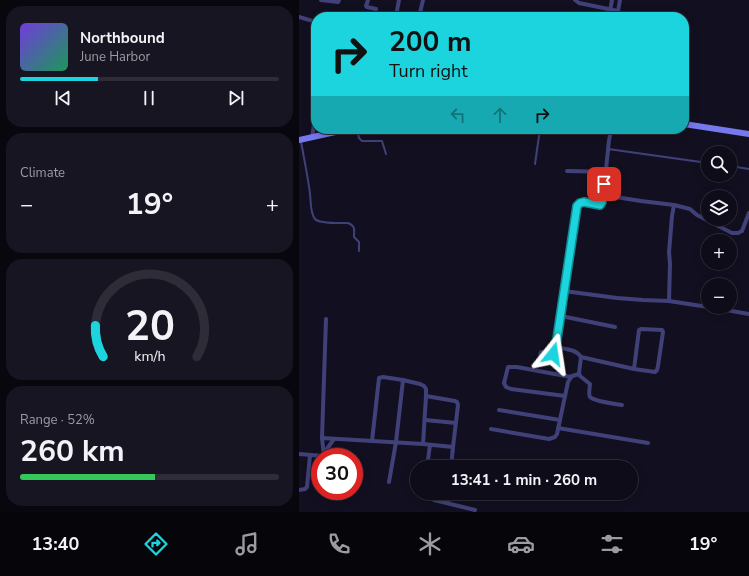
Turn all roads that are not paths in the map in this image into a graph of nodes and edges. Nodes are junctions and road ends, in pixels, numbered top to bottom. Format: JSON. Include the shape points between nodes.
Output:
{"nodes":[{"id":1,"x":321,"y":0,"type":"edge"},
{"id":2,"x":339,"y":0,"type":"edge"},
{"id":3,"x":368,"y":0,"type":"edge"},
{"id":4,"x":399,"y":0,"type":"edge"},
{"id":5,"x":423,"y":0,"type":"edge"},
{"id":6,"x":575,"y":0,"type":"edge"},
{"id":7,"x":612,"y":0,"type":"edge"},
{"id":8,"x":620,"y":0,"type":"edge"},
{"id":9,"x":376,"y":9,"type":"dead end"},
{"id":10,"x":611,"y":9,"type":"junction"},
{"id":11,"x":618,"y":11,"type":"joint"},
{"id":12,"x":397,"y":12,"type":"edge"},
{"id":13,"x":420,"y":12,"type":"edge"},
{"id":14,"x":610,"y":12,"type":"edge"},
{"id":15,"x":299,"y":17,"type":"edge"},
{"id":16,"x":311,"y":21,"type":"edge"},
{"id":17,"x":689,"y":125,"type":"edge"},
{"id":18,"x":313,"y":134,"type":"edge"},
{"id":19,"x":328,"y":134,"type":"edge"},
{"id":20,"x":358,"y":134,"type":"edge"},
{"id":21,"x":540,"y":134,"type":"edge"},
{"id":22,"x":610,"y":134,"type":"edge"},
{"id":23,"x":749,"y":134,"type":"edge"},
{"id":24,"x":312,"y":138,"type":"junction"},
{"id":25,"x":300,"y":140,"type":"edge"},
{"id":26,"x":608,"y":149,"type":"junction"},
{"id":27,"x":386,"y":154,"type":"dead end"},
{"id":28,"x":701,"y":162,"type":"edge"},
{"id":29,"x":535,"y":164,"type":"dead end"},
{"id":30,"x":737,"y":167,"type":"edge"},
{"id":31,"x":749,"y":169,"type":"edge"},
{"id":32,"x":567,"y":171,"type":"dead end"},
{"id":33,"x":605,"y":173,"type":"junction"},
{"id":34,"x":603,"y":194,"type":"junction"},
{"id":35,"x":674,"y":205,"type":"junction"},
{"id":36,"x":749,"y":213,"type":"edge"},
{"id":37,"x":359,"y":251,"type":"dead end"},
{"id":38,"x":564,"y":291,"type":"junction"},
{"id":39,"x":669,"y":302,"type":"junction"},
{"id":40,"x":701,"y":306,"type":"edge"},
{"id":41,"x":737,"y":312,"type":"edge"},
{"id":42,"x":749,"y":314,"type":"edge"},
{"id":43,"x":561,"y":316,"type":"junction"},
{"id":44,"x":326,"y":319,"type":"dead end"},
{"id":45,"x":615,"y":327,"type":"dead end"},
{"id":46,"x":555,"y":347,"type":"junction"},
{"id":47,"x":581,"y":357,"type":"junction"},
{"id":48,"x":539,"y":360,"type":"dead end"},
{"id":49,"x":634,"y":369,"type":"junction"},
{"id":50,"x":579,"y":374,"type":"junction"},
{"id":51,"x":571,"y":377,"type":"junction"},
{"id":52,"x":403,"y":380,"type":"junction"},
{"id":53,"x":426,"y":396,"type":"junction"},
{"id":54,"x":565,"y":396,"type":"junction"},
{"id":55,"x":621,"y":405,"type":"dead end"},
{"id":56,"x":499,"y":410,"type":"dead end"},
{"id":57,"x":425,"y":420,"type":"junction"},
{"id":58,"x":560,"y":420,"type":"junction"},
{"id":59,"x":456,"y":423,"type":"junction"},
{"id":60,"x":558,"y":428,"type":"junction"},
{"id":61,"x":491,"y":429,"type":"dead end"},
{"id":62,"x":322,"y":438,"type":"junction"},
{"id":63,"x":335,"y":439,"type":"junction"},
{"id":64,"x":372,"y":441,"type":"junction"},
{"id":65,"x":396,"y":442,"type":"junction"},
{"id":66,"x":648,"y":443,"type":"dead end"},
{"id":67,"x":423,"y":444,"type":"junction"},
{"id":68,"x":430,"y":445,"type":"junction"},
{"id":69,"x":453,"y":447,"type":"junction"},
{"id":70,"x":323,"y":448,"type":"edge"},
{"id":71,"x":329,"y":448,"type":"edge"},
{"id":72,"x":299,"y":454,"type":"edge"},
{"id":73,"x":311,"y":455,"type":"joint"},
{"id":74,"x":428,"y":460,"type":"edge"},
{"id":75,"x":452,"y":460,"type":"edge"},
{"id":76,"x":389,"y":482,"type":"dead end"},
{"id":77,"x":299,"y":490,"type":"edge"},
{"id":78,"x":437,"y":500,"type":"edge"},
{"id":79,"x":448,"y":500,"type":"edge"},
{"id":80,"x":448,"y":503,"type":"junction"},
{"id":81,"x":475,"y":510,"type":"dead end"}],
"edges":[{"from":1,"to":2,"type":"street"},
{"from":3,"to":9,"type":"street","via":[[366,6]]},
{"from":4,"to":12,"type":"street"},
{"from":5,"to":13,"type":"street"},
{"from":6,"to":10,"type":"street"},
{"from":7,"to":10,"type":"street"},
{"from":8,"to":11,"type":"street"},
{"from":10,"to":11,"type":"street"},
{"from":10,"to":14,"type":"street"},
{"from":15,"to":16,"type":"street"},
{"from":17,"to":23,"type":"main road"},
{"from":18,"to":24,"type":"street"},
{"from":19,"to":24,"type":"main road"},
{"from":20,"to":27,"type":"lane","via":[[362,141],[382,141]]},
{"from":21,"to":29,"type":"lane"},
{"from":22,"to":26,"type":"street"},
{"from":24,"to":25,"type":"main road"},
{"from":25,"to":37,"type":"lane","via":[[314,218],[322,222],[352,225],[354,237],[359,242]]},
{"from":26,"to":28,"type":"lane"},
{"from":26,"to":33,"type":"street"},
{"from":30,"to":31,"type":"lane"},
{"from":32,"to":33,"type":"street"},
{"from":33,"to":34,"type":"street"},
{"from":34,"to":35,"type":"street"},
{"from":34,"to":38,"type":"street","via":[[600,205],[584,202],[577,206]]},
{"from":35,"to":36,"type":"street","via":[[690,209],[697,215],[738,234],[742,231]]},
{"from":35,"to":39,"type":"street","via":[[669,252]]},
{"from":38,"to":39,"type":"street"},
{"from":38,"to":43,"type":"street"},
{"from":39,"to":40,"type":"street"},
{"from":41,"to":42,"type":"street"},
{"from":43,"to":45,"type":"street"},
{"from":43,"to":46,"type":"street"},
{"from":44,"to":62,"type":"street"},
{"from":46,"to":47,"type":"street","via":[[573,350]]},
{"from":46,"to":48,"type":"street","via":[[553,354],[541,352]]},
{"from":47,"to":49,"type":"street"},
{"from":47,"to":50,"type":"street"},
{"from":49,"to":49,"type":"street","via":[[656,371],[662,330],[639,330]]},
{"from":50,"to":51,"type":"street"},
{"from":50,"to":55,"type":"street","via":[[590,384],[591,398]]},
{"from":51,"to":54,"type":"street"},
{"from":51,"to":54,"type":"street","via":[[508,367],[505,387]]},
{"from":52,"to":53,"type":"street","via":[[424,386]]},
{"from":52,"to":64,"type":"street","via":[[379,378]]},
{"from":52,"to":65,"type":"street"},
{"from":53,"to":57,"type":"street"},
{"from":53,"to":59,"type":"street","via":[[456,402]]},
{"from":54,"to":58,"type":"street"},
{"from":56,"to":58,"type":"street"},
{"from":57,"to":59,"type":"street"},
{"from":57,"to":67,"type":"street"},
{"from":58,"to":60,"type":"street"},
{"from":59,"to":69,"type":"street"},
{"from":60,"to":61,"type":"street","via":[[555,437],[549,439]]},
{"from":60,"to":66,"type":"street"},
{"from":62,"to":63,"type":"street"},
{"from":62,"to":70,"type":"street"},
{"from":63,"to":64,"type":"street"},
{"from":63,"to":71,"type":"street"},
{"from":64,"to":65,"type":"street"},
{"from":65,"to":67,"type":"street"},
{"from":65,"to":76,"type":"street"},
{"from":67,"to":68,"type":"street"},
{"from":68,"to":69,"type":"street"},
{"from":68,"to":74,"type":"street"},
{"from":69,"to":75,"type":"street"},
{"from":72,"to":73,"type":"street"},
{"from":73,"to":77,"type":"street","via":[[307,487]]},
{"from":78,"to":80,"type":"street"},
{"from":79,"to":80,"type":"street"},
{"from":80,"to":81,"type":"street"}]}
